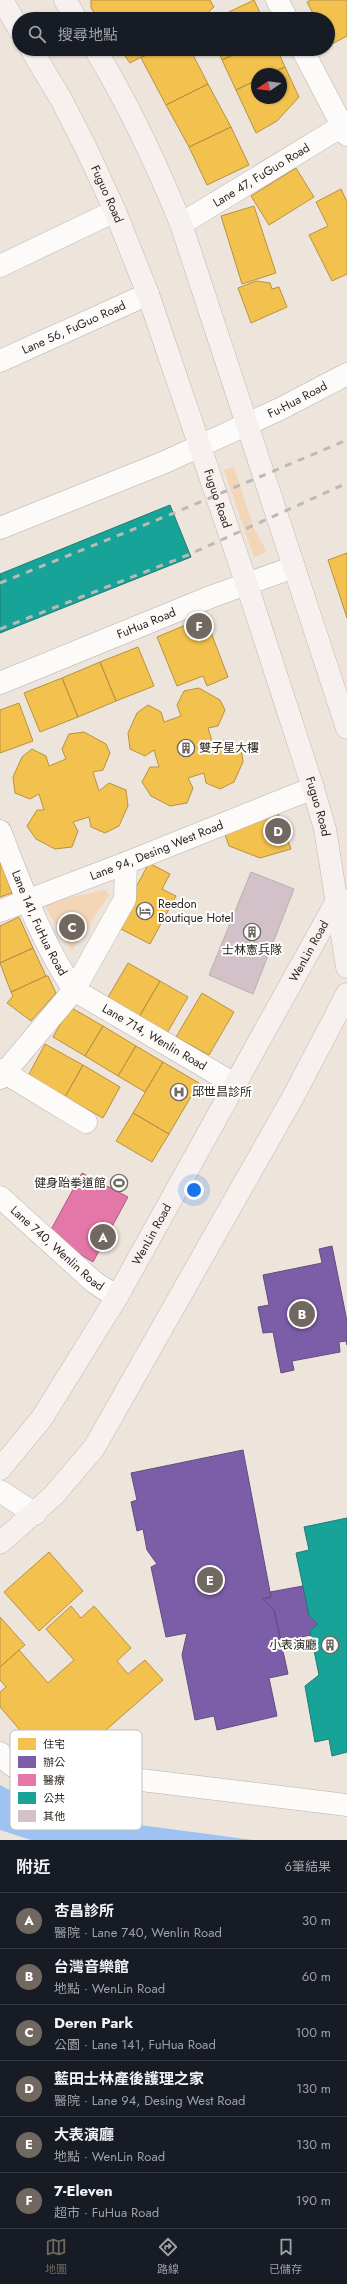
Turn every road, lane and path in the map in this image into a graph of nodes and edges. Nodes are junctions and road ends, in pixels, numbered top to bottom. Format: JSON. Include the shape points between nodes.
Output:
{"nodes":[{"id":1,"x":2,"y":0,"type":"edge"},
{"id":2,"x":65,"y":0,"type":"edge"},
{"id":3,"x":277,"y":0,"type":"edge"},
{"id":4,"x":72,"y":12,"type":"edge"},
{"id":5,"x":283,"y":12,"type":"edge"},
{"id":6,"x":12,"y":17,"type":"edge"},
{"id":7,"x":35,"y":56,"type":"edge"},
{"id":8,"x":99,"y":56,"type":"edge"},
{"id":9,"x":306,"y":56,"type":"edge"},
{"id":10,"x":345,"y":128,"type":"edge"},
{"id":11,"x":115,"y":211,"type":"junction"},
{"id":12,"x":181,"y":224,"type":"junction"},
{"id":13,"x":0,"y":266,"type":"edge"},
{"id":14,"x":148,"y":294,"type":"junction"},
{"id":15,"x":0,"y":361,"type":"edge"},
{"id":16,"x":347,"y":374,"type":"edge"},
{"id":17,"x":247,"y":423,"type":"junction"},
{"id":18,"x":199,"y":445,"type":"junction"},
{"id":19,"x":0,"y":528,"type":"edge"},
{"id":20,"x":294,"y":567,"type":"junction"},
{"id":21,"x":247,"y":585,"type":"junction"},
{"id":22,"x":0,"y":683,"type":"edge"},
{"id":23,"x":347,"y":728,"type":"edge"},
{"id":24,"x":313,"y":788,"type":"junction"},
{"id":25,"x":0,"y":831,"type":"edge"},
{"id":26,"x":126,"y":863,"type":"junction"},
{"id":27,"x":342,"y":893,"type":"edge"},
{"id":28,"x":27,"y":900,"type":"junction"},
{"id":29,"x":0,"y":911,"type":"edge"},
{"id":30,"x":347,"y":967,"type":"edge"},
{"id":31,"x":74,"y":990,"type":"junction"},
{"id":32,"x":347,"y":994,"type":"edge"},
{"id":33,"x":1,"y":1074,"type":"edge"},
{"id":34,"x":236,"y":1085,"type":"junction"},
{"id":35,"x":86,"y":1122,"type":"dead end"},
{"id":36,"x":0,"y":1197,"type":"edge"},
{"id":37,"x":117,"y":1297,"type":"junction"},
{"id":38,"x":0,"y":1469,"type":"edge"},
{"id":39,"x":0,"y":1491,"type":"edge"},
{"id":40,"x":35,"y":1514,"type":"junction"},
{"id":41,"x":0,"y":1543,"type":"edge"},
{"id":42,"x":0,"y":1753,"type":"edge"},
{"id":43,"x":10,"y":1761,"type":"edge"},
{"id":44,"x":142,"y":1780,"type":"edge"},
{"id":45,"x":347,"y":1805,"type":"edge"}],
"edges":[{"from":1,"to":6,"type":"main road"},
{"from":2,"to":4,"type":"main road"},
{"from":3,"to":5,"type":"street"},
{"from":7,"to":11,"type":"main road","name":"Fuguo Road","via":[[62,100]]},
{"from":8,"to":12,"type":"main road","via":[[152,155]]},
{"from":9,"to":10,"type":"street"},
{"from":10,"to":12,"type":"street","name":"Lane 47, FuGuo Road"},
{"from":11,"to":13,"type":"street"},
{"from":11,"to":14,"type":"main road","name":"Fuguo Road"},
{"from":12,"to":17,"type":"main road"},
{"from":14,"to":15,"type":"street","name":"Lane 56, FuGuo Road"},
{"from":14,"to":18,"type":"main road","name":"Fuguo Road"},
{"from":16,"to":17,"type":"street","name":"Fu-Hua Road"},
{"from":17,"to":18,"type":"street"},
{"from":17,"to":20,"type":"main road"},
{"from":18,"to":19,"type":"street","via":[[165,462]]},
{"from":18,"to":21,"type":"main road","name":"Fuguo Road"},
{"from":20,"to":21,"type":"street","name":"FuHua Road"},
{"from":20,"to":23,"type":"main road"},
{"from":21,"to":22,"type":"street","name":"FuHua Road","via":[[213,596]]},
{"from":21,"to":24,"type":"main road","name":"Fuguo Road"},
{"from":24,"to":26,"type":"street","name":"Lane 94, Desing West Road"},
{"from":24,"to":27,"type":"main road","name":"Fuguo Road"},
{"from":25,"to":28,"type":"street","name":"Lane 141, FuHua Road"},
{"from":26,"to":28,"type":"street","name":"Lane 94, Desing West Road"},
{"from":26,"to":31,"type":"street","via":[[125,899]]},
{"from":27,"to":30,"type":"main road","name":"Fuguo Road"},
{"from":27,"to":34,"type":"main road","name":"WenLin Road"},
{"from":28,"to":29,"type":"street","name":"Lane 94, Desing West Road"},
{"from":28,"to":31,"type":"street","name":"Lane 141, FuHua Road","via":[[61,972]]},
{"from":31,"to":33,"type":"street"},
{"from":31,"to":34,"type":"street","name":"Lane 714, Wenlin Road"},
{"from":32,"to":40,"type":"main road","via":[[293,1097],[94,1448]]},
{"from":33,"to":35,"type":"street"},
{"from":34,"to":37,"type":"main road","name":"WenLin Road"},
{"from":36,"to":37,"type":"street","name":"Lane 740, Wenlin Road","via":[[94,1282]]},
{"from":37,"to":38,"type":"main road","name":"WenLin Road","via":[[42,1418]]},
{"from":39,"to":40,"type":"street"},
{"from":40,"to":41,"type":"main road"},
{"from":42,"to":43,"type":"street"},
{"from":44,"to":45,"type":"street"}]}
